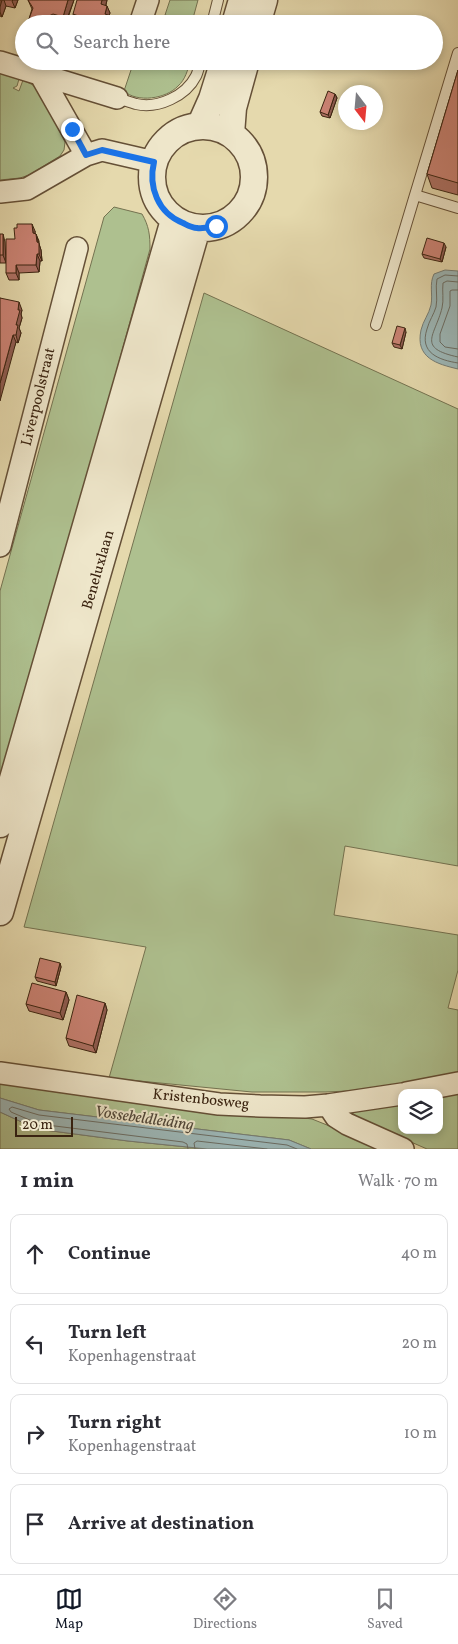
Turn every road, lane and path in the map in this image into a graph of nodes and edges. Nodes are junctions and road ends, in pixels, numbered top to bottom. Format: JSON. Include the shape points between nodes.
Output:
{"nodes":[{"id":1,"x":148,"y":0,"type":"edge"},
{"id":2,"x":218,"y":0,"type":"edge"},
{"id":3,"x":242,"y":0,"type":"edge"},
{"id":4,"x":264,"y":0,"type":"edge"},
{"id":5,"x":143,"y":15,"type":"edge"},
{"id":6,"x":214,"y":15,"type":"edge"},
{"id":7,"x":238,"y":15,"type":"edge"},
{"id":8,"x":260,"y":15,"type":"edge"},
{"id":9,"x":458,"y":53,"type":"edge"},
{"id":10,"x":0,"y":62,"type":"edge"},
{"id":11,"x":15,"y":66,"type":"edge"},
{"id":12,"x":27,"y":70,"type":"edge"},
{"id":13,"x":198,"y":70,"type":"edge"},
{"id":14,"x":221,"y":70,"type":"edge"},
{"id":15,"x":244,"y":70,"type":"edge"},
{"id":16,"x":40,"y":74,"type":"junction"},
{"id":17,"x":117,"y":98,"type":"joint"},
{"id":18,"x":200,"y":126,"type":"junction"},
{"id":19,"x":231,"y":134,"type":"junction"},
{"id":20,"x":86,"y":155,"type":"junction"},
{"id":21,"x":154,"y":162,"type":"junction"},
{"id":22,"x":0,"y":192,"type":"edge"},
{"id":23,"x":415,"y":195,"type":"junction"},
{"id":24,"x":458,"y":208,"type":"edge"},
{"id":25,"x":186,"y":224,"type":"junction"},
{"id":26,"x":77,"y":248,"type":"dead end"},
{"id":27,"x":376,"y":325,"type":"dead end"},
{"id":28,"x":0,"y":546,"type":"edge"},
{"id":29,"x":0,"y":824,"type":"edge"},
{"id":30,"x":0,"y":912,"type":"edge"},
{"id":31,"x":0,"y":1074,"type":"edge"},
{"id":32,"x":458,"y":1083,"type":"edge"},
{"id":33,"x":427,"y":1089,"type":"edge"},
{"id":34,"x":398,"y":1095,"type":"edge"},
{"id":35,"x":328,"y":1105,"type":"junction"},
{"id":36,"x":403,"y":1149,"type":"edge"}],
"edges":[{"from":1,"to":5,"type":"street"},
{"from":2,"to":6,"type":"lane"},
{"from":3,"to":7,"type":"street"},
{"from":4,"to":8,"type":"street"},
{"from":9,"to":23,"type":"lane"},
{"from":10,"to":11,"type":"street"},
{"from":12,"to":16,"type":"street"},
{"from":13,"to":17,"type":"lane","via":[[186,91],[157,104],[137,104]]},
{"from":14,"to":18,"type":"street"},
{"from":15,"to":19,"type":"street","via":[[233,108]]},
{"from":16,"to":17,"type":"street"},
{"from":16,"to":20,"type":"street"},
{"from":18,"to":19,"type":"street"},
{"from":18,"to":21,"type":"street","via":[[176,133],[160,148]]},
{"from":19,"to":25,"type":"street","via":[[245,148],[253,164],[251,195],[246,205],[234,218],[216,226]]},
{"from":20,"to":21,"type":"street","via":[[102,150]]},
{"from":20,"to":22,"type":"street","via":[[27,189]]},
{"from":21,"to":25,"type":"street","via":[[154,193],[161,207]]},
{"from":23,"to":24,"type":"lane"},
{"from":23,"to":27,"type":"lane"},
{"from":25,"to":29,"type":"street","name":"Beneluxlaan"},
{"from":25,"to":30,"type":"street","name":"Beneluxlaan"},
{"from":26,"to":28,"type":"street","name":"Liverpoolstraat"},
{"from":31,"to":35,"type":"street","name":"Kristenbosweg","via":[[219,1104]]},
{"from":32,"to":33,"type":"street"},
{"from":34,"to":35,"type":"street","name":"Kristenbosweg"},
{"from":35,"to":36,"type":"street","via":[[336,1117],[347,1124]]}]}
